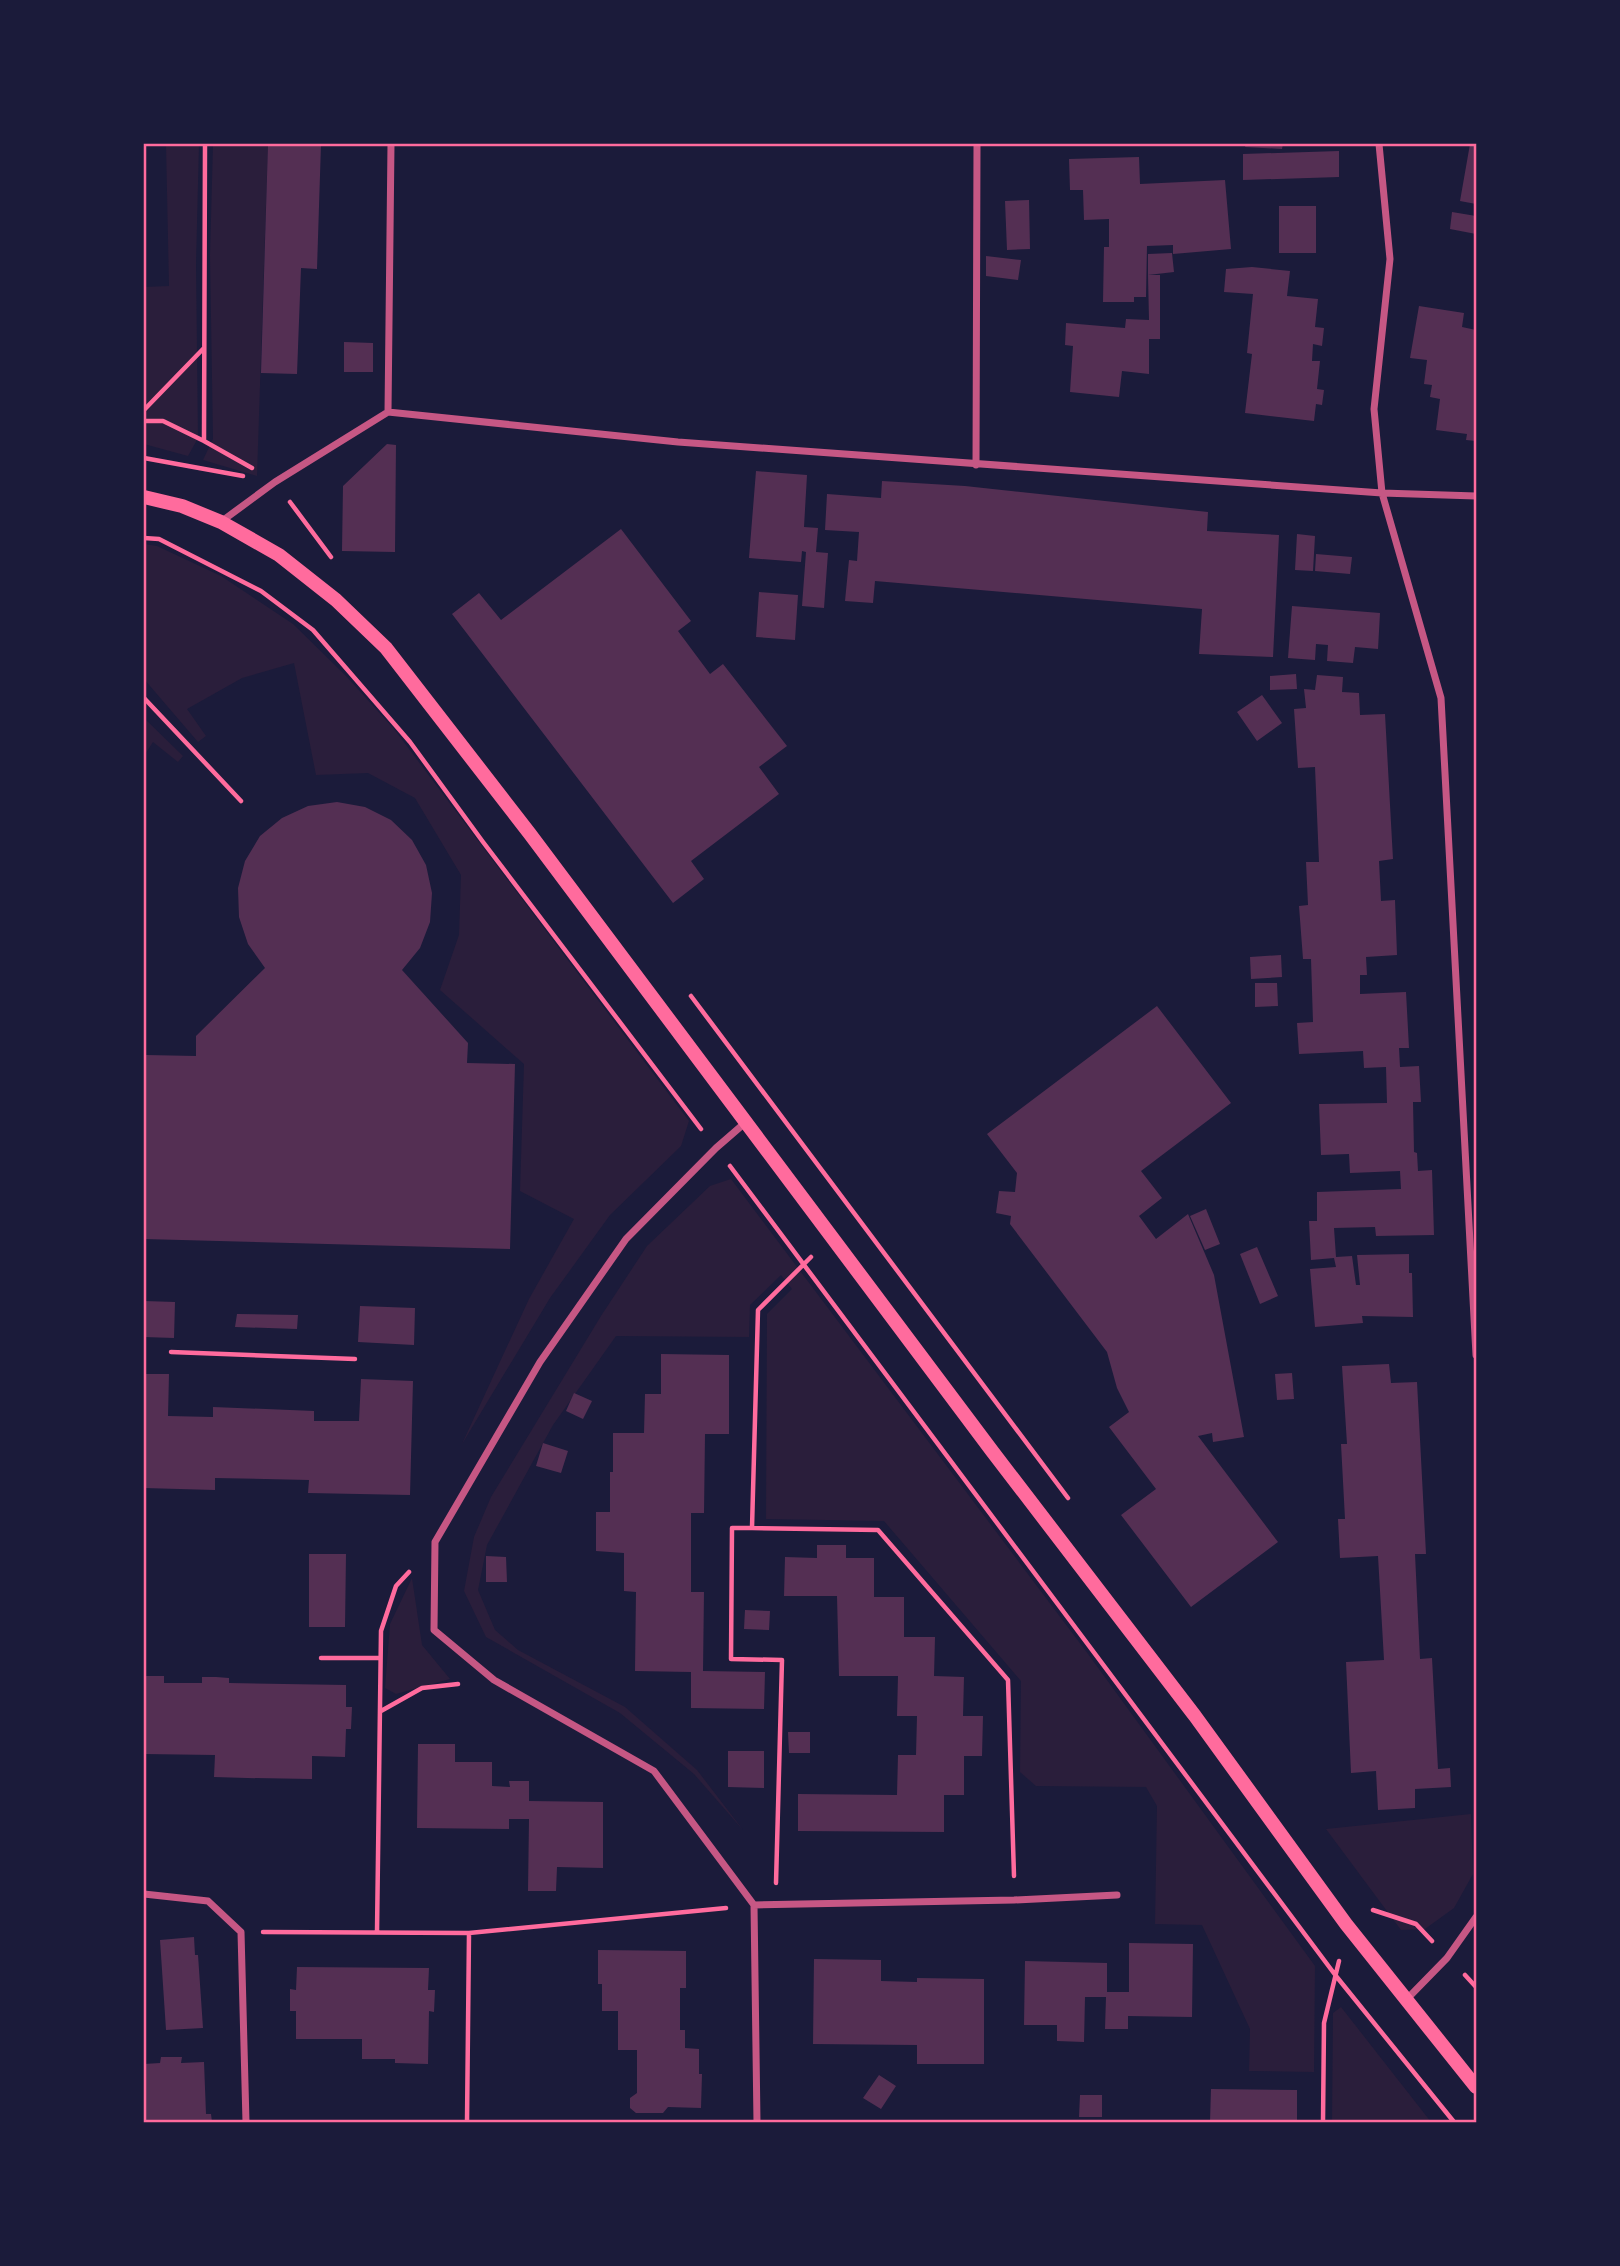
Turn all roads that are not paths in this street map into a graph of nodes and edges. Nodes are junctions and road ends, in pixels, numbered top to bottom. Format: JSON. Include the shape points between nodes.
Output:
{"nodes":[{"id":1,"x":391,"y":144,"type":"edge"},
{"id":2,"x":977,"y":144,"type":"edge"},
{"id":3,"x":1379,"y":144,"type":"edge"},
{"id":4,"x":388,"y":412,"type":"junction"},
{"id":5,"x":976,"y":464,"type":"junction"},
{"id":6,"x":1382,"y":493,"type":"junction"},
{"id":7,"x":1476,"y":496,"type":"edge"},
{"id":8,"x":144,"y":497,"type":"edge"},
{"id":9,"x":221,"y":522,"type":"junction"},
{"id":10,"x":746,"y":1122,"type":"junction"},
{"id":11,"x":1475,"y":1304,"type":"edge"},
{"id":12,"x":1476,"y":1355,"type":"edge"},
{"id":13,"x":144,"y":1894,"type":"edge"},
{"id":14,"x":1117,"y":1895,"type":"dead end"},
{"id":15,"x":754,"y":1905,"type":"junction"},
{"id":16,"x":1476,"y":1917,"type":"edge"},
{"id":17,"x":1406,"y":2001,"type":"junction"},
{"id":18,"x":1476,"y":2087,"type":"edge"},
{"id":19,"x":246,"y":2123,"type":"edge"},
{"id":20,"x":757,"y":2123,"type":"edge"}],
"edges":[{"from":1,"to":4,"type":"street"},
{"from":2,"to":5,"type":"street"},
{"from":3,"to":6,"type":"street","via":[[1390,259],[1374,409]]},
{"from":4,"to":5,"type":"street","via":[[678,442]]},
{"from":4,"to":9,"type":"street","via":[[275,482]]},
{"from":5,"to":6,"type":"street"},
{"from":6,"to":7,"type":"street"},
{"from":6,"to":11,"type":"street","via":[[1441,698]]},
{"from":8,"to":9,"type":"main road"},
{"from":9,"to":10,"type":"main road","via":[[279,555],[386,648]]},
{"from":10,"to":15,"type":"street","via":[[626,1239],[540,1362],[435,1542],[434,1630],[494,1680],[654,1771]]},
{"from":10,"to":17,"type":"main road"},
{"from":11,"to":12,"type":"street"},
{"from":13,"to":19,"type":"street","via":[[208,1901],[242,1932]]},
{"from":14,"to":15,"type":"street"},
{"from":15,"to":20,"type":"street"},
{"from":16,"to":17,"type":"street","via":[[1447,1958]]},
{"from":17,"to":18,"type":"main road"}]}
